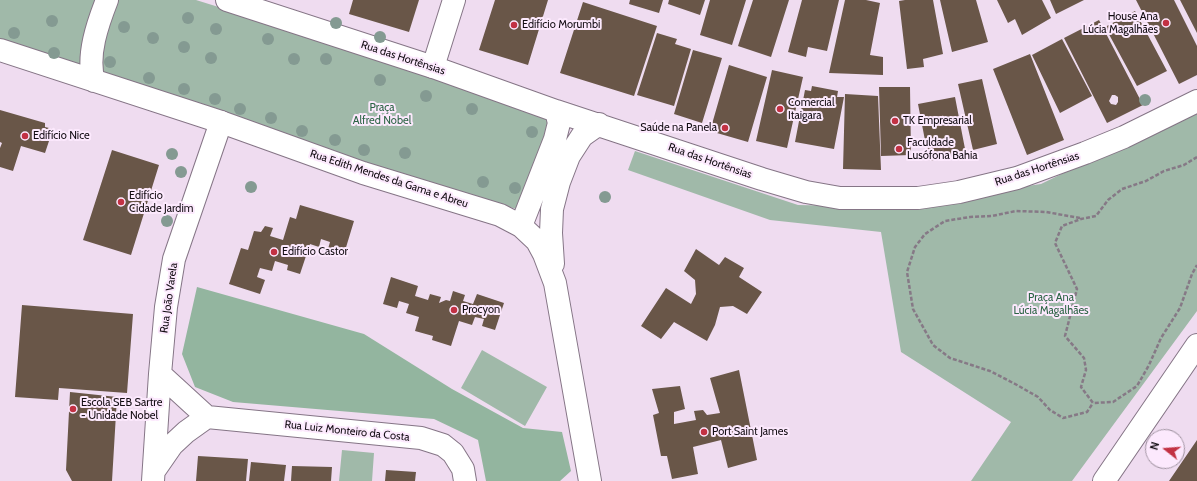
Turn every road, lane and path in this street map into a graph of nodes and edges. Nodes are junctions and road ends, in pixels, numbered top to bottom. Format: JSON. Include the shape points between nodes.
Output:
{"nodes":[{"id":1,"x":107,"y":0,"type":"edge"},
{"id":2,"x":227,"y":0,"type":"edge"},
{"id":3,"x":454,"y":0,"type":"edge"},
{"id":4,"x":0,"y":50,"type":"edge"},
{"id":5,"x":433,"y":67,"type":"junction"},
{"id":6,"x":94,"y":81,"type":"junction"},
{"id":7,"x":1197,"y":101,"type":"edge"},
{"id":8,"x":556,"y":111,"type":"junction"},
{"id":9,"x":221,"y":122,"type":"junction"},
{"id":10,"x":599,"y":124,"type":"junction"},
{"id":11,"x":1197,"y":157,"type":"edge"},
{"id":12,"x":1081,"y":219,"type":"junction"},
{"id":13,"x":521,"y":226,"type":"junction"},
{"id":14,"x":1197,"y":265,"type":"edge"},
{"id":15,"x":555,"y":283,"type":"junction"},
{"id":16,"x":1197,"y":345,"type":"edge"},
{"id":17,"x":160,"y":374,"type":"junction"},
{"id":18,"x":1093,"y":403,"type":"junction"},
{"id":19,"x":207,"y":417,"type":"junction"},
{"id":20,"x":154,"y":476,"type":"edge"},
{"id":21,"x":465,"y":481,"type":"edge"},
{"id":22,"x":590,"y":481,"type":"edge"},
{"id":23,"x":1104,"y":481,"type":"edge"}],
"edges":[{"from":1,"to":6,"type":"street","via":[[92,56]]},
{"from":2,"to":5,"type":"street","name":"Rua das Hortênsias"},
{"from":3,"to":5,"type":"street"},
{"from":4,"to":6,"type":"street","name":"Rua Edith Mendes da Gama e Abreu"},
{"from":5,"to":8,"type":"street","name":"Rua das Hortênsias"},
{"from":6,"to":9,"type":"street","name":"Rua Edith Mendes da Gama e Abreu"},
{"from":7,"to":10,"type":"street","name":"Rua das Hortênsias","via":[[1124,137],[1017,178],[959,192],[918,198],[840,198],[806,192]]},
{"from":8,"to":10,"type":"street","name":"Rua das Hortênsias"},
{"from":8,"to":13,"type":"street","via":[[558,123],[555,139]]},
{"from":9,"to":13,"type":"street","name":"Rua Edith Mendes da Gama e Abreu","via":[[363,173],[500,215]]},
{"from":9,"to":17,"type":"street","name":"Rua João Varela","via":[[174,259],[166,307]]},
{"from":10,"to":15,"type":"street","via":[[582,136],[569,156],[559,182],[552,209],[551,233]]},
{"from":11,"to":12,"type":"path","via":[[1184,165],[1122,189],[1108,200],[1096,216]]},
{"from":12,"to":18,"type":"path","via":[[1062,226],[1055,243],[1077,289],[1065,336],[1084,358],[1086,370],[1081,386]]},
{"from":12,"to":18,"type":"path","via":[[1046,212],[1016,211],[946,221],[925,234],[915,247],[906,272],[913,309],[933,345],[950,358],[990,371],[1018,384],[1063,418],[1087,412]]},
{"from":13,"to":15,"type":"street","name":"Rua Edith Mendes da Gama e Abreu","via":[[537,241]]},
{"from":14,"to":18,"type":"path","via":[[1180,308],[1161,338],[1137,386],[1114,402]]},
{"from":15,"to":22,"type":"street","name":"Rua Edith Mendes da Gama e Abreu"},
{"from":16,"to":23,"type":"street"},
{"from":17,"to":19,"type":"street"},
{"from":17,"to":20,"type":"street","name":"Rua João Varela"},
{"from":19,"to":20,"type":"street","via":[[172,445]]},
{"from":19,"to":21,"type":"street","name":"Rua Luiz Monteiro da Costa","via":[[421,438],[442,445],[453,453],[463,469]]}]}
